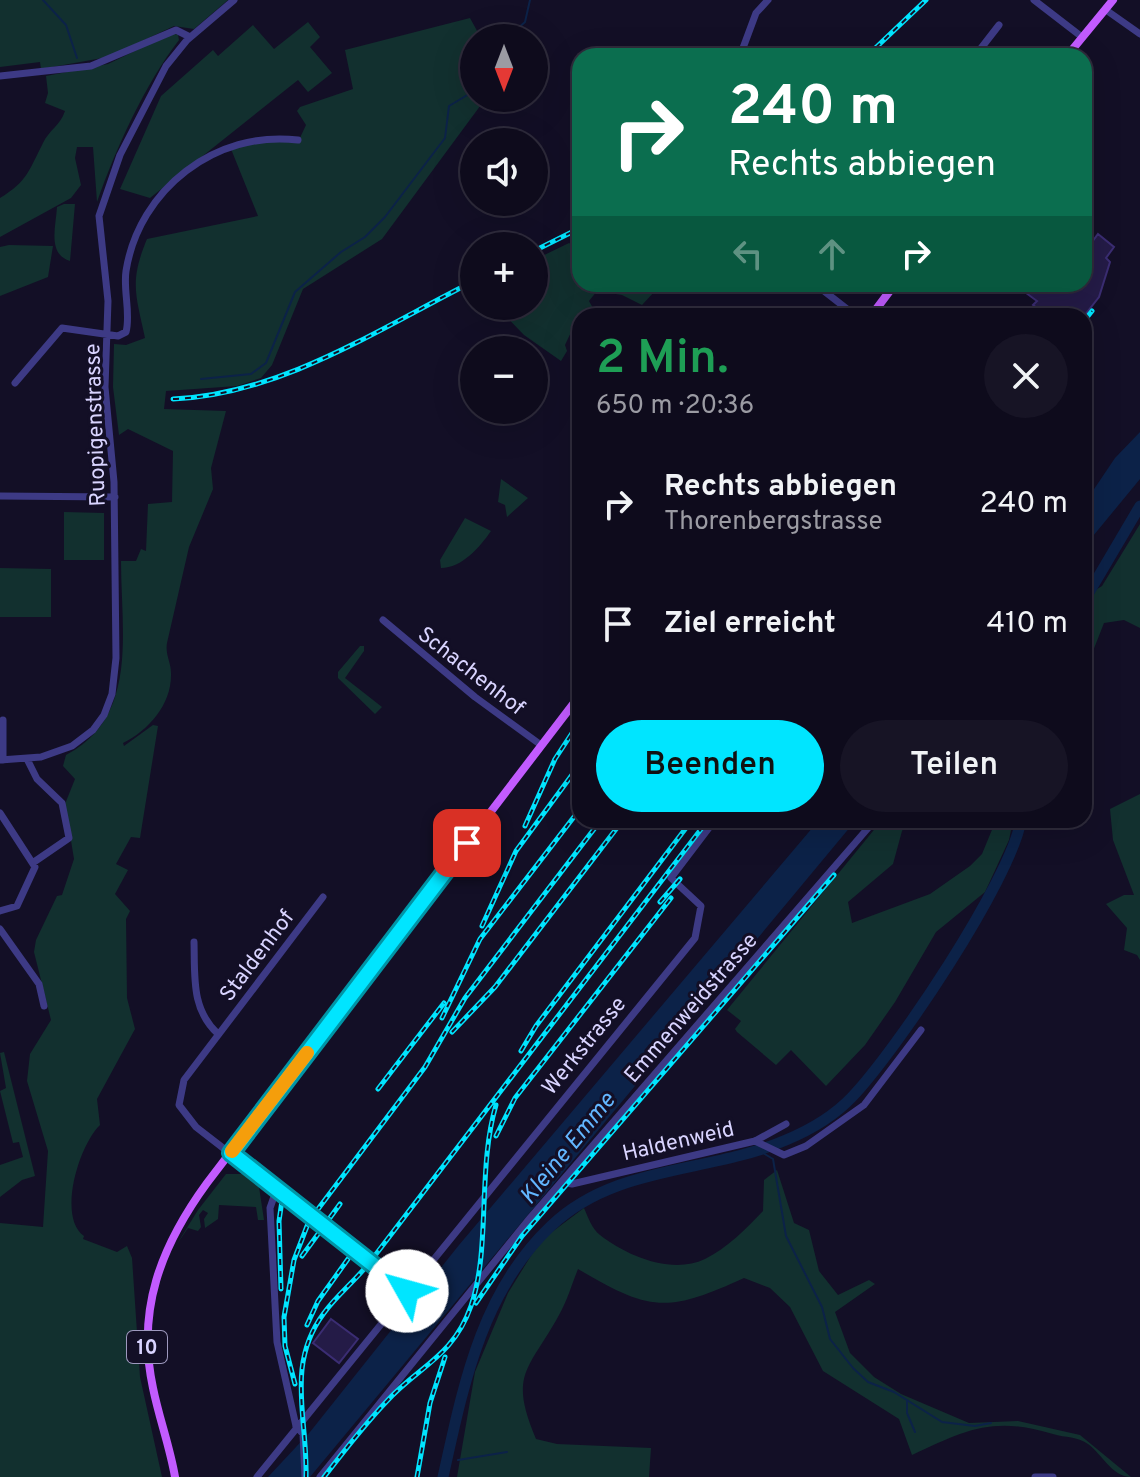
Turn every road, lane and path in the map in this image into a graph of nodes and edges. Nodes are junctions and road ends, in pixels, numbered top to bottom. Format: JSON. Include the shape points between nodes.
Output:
{"nodes":[{"id":1,"x":234,"y":0,"type":"edge"},
{"id":2,"x":1034,"y":0,"type":"edge"},
{"id":3,"x":1113,"y":0,"type":"edge"},
{"id":4,"x":766,"y":1,"type":"edge"},
{"id":5,"x":1106,"y":10,"type":"junction"},
{"id":6,"x":999,"y":25,"type":"dead end"},
{"id":7,"x":1140,"y":34,"type":"edge"},
{"id":8,"x":190,"y":37,"type":"junction"},
{"id":9,"x":1082,"y":37,"type":"junction"},
{"id":10,"x":742,"y":48,"type":"edge"},
{"id":11,"x":981,"y":48,"type":"edge"},
{"id":12,"x":1073,"y":48,"type":"edge"},
{"id":13,"x":0,"y":76,"type":"edge"},
{"id":14,"x":298,"y":140,"type":"dead end"},
{"id":15,"x":825,"y":292,"type":"edge"},
{"id":16,"x":846,"y":308,"type":"edge"},
{"id":17,"x":108,"y":334,"type":"junction"},
{"id":18,"x":15,"y":383,"type":"dead end"},
{"id":19,"x":0,"y":496,"type":"edge"},
{"id":20,"x":115,"y":497,"type":"junction"},
{"id":21,"x":383,"y":620,"type":"dead end"},
{"id":22,"x":572,"y":705,"type":"edge"},
{"id":23,"x":3,"y":720,"type":"dead end"},
{"id":24,"x":541,"y":745,"type":"junction"},
{"id":25,"x":27,"y":759,"type":"junction"},
{"id":26,"x":1,"y":760,"type":"edge"},
{"id":27,"x":0,"y":813,"type":"edge"},
{"id":28,"x":709,"y":828,"type":"edge"},
{"id":29,"x":868,"y":828,"type":"edge"},
{"id":30,"x":34,"y":862,"type":"junction"},
{"id":31,"x":323,"y":897,"type":"dead end"},
{"id":32,"x":0,"y":911,"type":"edge"},
{"id":33,"x":0,"y":929,"type":"edge"},
{"id":34,"x":194,"y":942,"type":"dead end"},
{"id":35,"x":44,"y":1006,"type":"dead end"},
{"id":36,"x":921,"y":1030,"type":"dead end"},
{"id":37,"x":218,"y":1034,"type":"junction"},
{"id":38,"x":786,"y":1124,"type":"dead end"},
{"id":39,"x":758,"y":1142,"type":"junction"},
{"id":40,"x":231,"y":1153,"type":"junction"},
{"id":41,"x":563,"y":1182,"type":"junction"},
{"id":42,"x":277,"y":1188,"type":"junction"},
{"id":43,"x":408,"y":1287,"type":"junction"},
{"id":44,"x":296,"y":1426,"type":"junction"},
{"id":45,"x":175,"y":1477,"type":"edge"},
{"id":46,"x":257,"y":1477,"type":"edge"},
{"id":47,"x":305,"y":1477,"type":"edge"},
{"id":48,"x":320,"y":1477,"type":"edge"},
{"id":49,"x":1035,"y":1477,"type":"edge"},
{"id":50,"x":1053,"y":1477,"type":"edge"}],
"edges":[{"from":1,"to":8,"type":"street","name":"Ruopigenstrasse"},
{"from":2,"to":9,"type":"street"},
{"from":3,"to":5,"type":"main road"},
{"from":4,"to":10,"type":"street"},
{"from":5,"to":7,"type":"street"},
{"from":5,"to":9,"type":"main road"},
{"from":6,"to":11,"type":"street"},
{"from":8,"to":13,"type":"street","via":[[176,30],[91,66]]},
{"from":8,"to":17,"type":"street","name":"Ruopigenstrasse","via":[[148,97],[103,197],[98,230]]},
{"from":9,"to":12,"type":"main road"},
{"from":14,"to":17,"type":"street","via":[[260,138],[236,145],[194,166],[158,196],[144,213],[126,270],[127,329],[118,336]]},
{"from":15,"to":16,"type":"street"},
{"from":17,"to":18,"type":"street","via":[[62,328]]},
{"from":17,"to":20,"type":"street","name":"Ruopigenstrasse","via":[[105,387]]},
{"from":19,"to":20,"type":"street"},
{"from":20,"to":25,"type":"street","name":"Ruopigenstrasse","via":[[116,658],[109,702],[82,740]]},
{"from":21,"to":24,"type":"street","name":"Schachenhof","via":[[452,680]]},
{"from":22,"to":24,"type":"main road","number":"10"},
{"from":23,"to":26,"type":"street"},
{"from":24,"to":40,"type":"main road","number":"10"},
{"from":25,"to":26,"type":"street","name":"Ruopigenstrasse"},
{"from":25,"to":30,"type":"street","via":[[37,779],[62,803],[69,838]]},
{"from":27,"to":30,"type":"street"},
{"from":28,"to":43,"type":"street","name":"Werkstrasse","via":[[671,878],[701,906],[695,938]]},
{"from":29,"to":41,"type":"street","name":"Emmenweidstrasse"},
{"from":30,"to":32,"type":"street","via":[[35,871],[17,906]]},
{"from":31,"to":37,"type":"street","name":"Staldenhof"},
{"from":33,"to":35,"type":"street","via":[[39,984]]},
{"from":34,"to":37,"type":"street","name":"Staldenhof","via":[[197,1004]]},
{"from":36,"to":39,"type":"street","name":"Haldenweid","via":[[864,1105],[793,1154]]},
{"from":37,"to":40,"type":"street","name":"Staldenhof","via":[[184,1080],[178,1101],[187,1120]]},
{"from":38,"to":39,"type":"street","name":"Haldenweid"},
{"from":39,"to":41,"type":"street","name":"Haldenweid"},
{"from":40,"to":42,"type":"street"},
{"from":40,"to":45,"type":"main road","number":"10","via":[[181,1220],[150,1299],[148,1365]]},
{"from":41,"to":48,"type":"street","name":"Emmenweidstrasse"},
{"from":42,"to":43,"type":"street"},
{"from":42,"to":44,"type":"street","via":[[270,1212],[277,1342]]},
{"from":43,"to":44,"type":"street","name":"Werkstrasse"},
{"from":44,"to":46,"type":"street","name":"Werkstrasse"},
{"from":44,"to":47,"type":"street","via":[[303,1436]]},
{"from":49,"to":50,"type":"street"}]}
